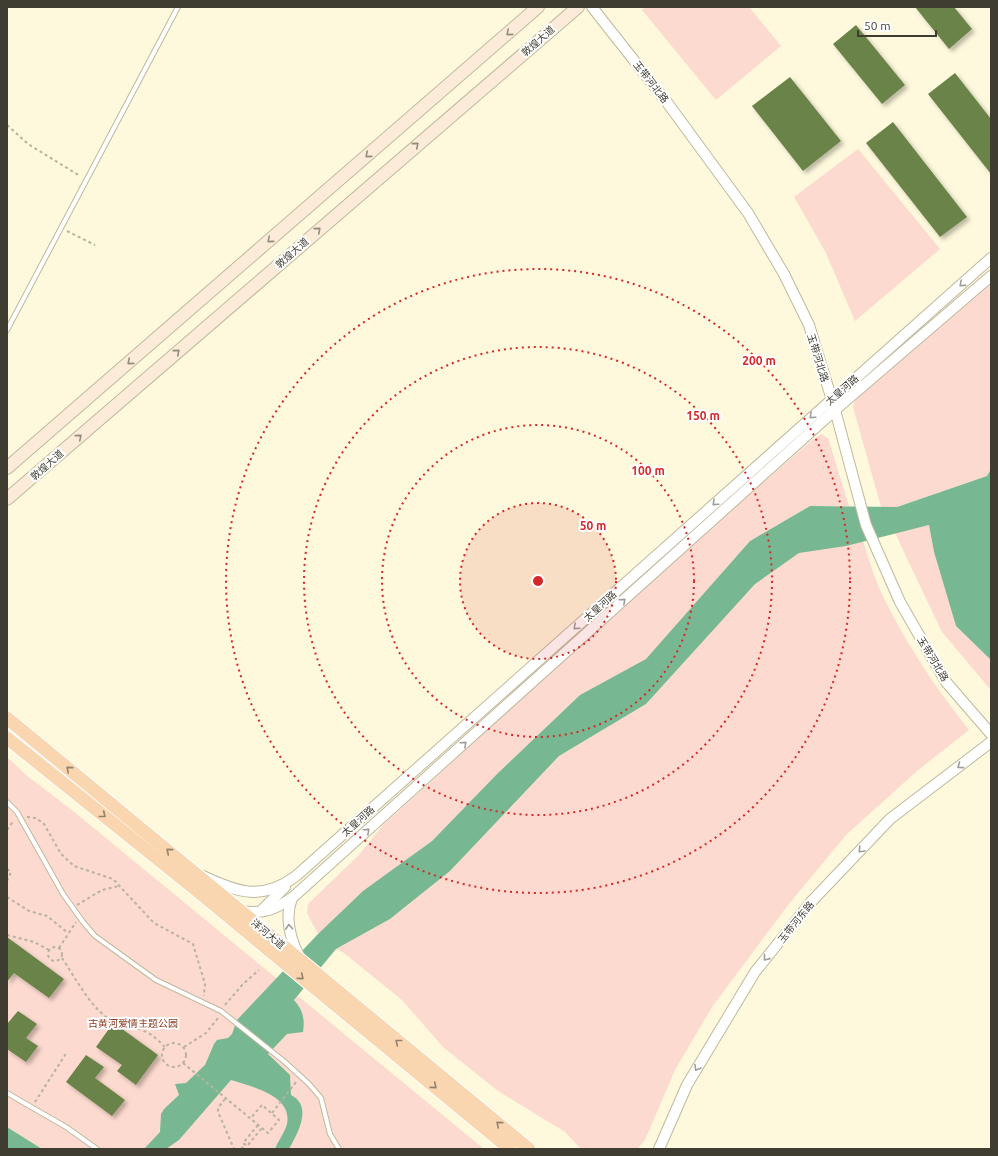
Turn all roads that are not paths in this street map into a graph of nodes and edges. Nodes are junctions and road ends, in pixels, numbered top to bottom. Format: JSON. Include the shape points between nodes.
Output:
{"nodes":[{"id":1,"x":178,"y":7,"type":"edge"},
{"id":2,"x":528,"y":7,"type":"edge"},
{"id":3,"x":538,"y":7,"type":"edge"},
{"id":4,"x":578,"y":7,"type":"edge"},
{"id":5,"x":592,"y":7,"type":"edge"},
{"id":6,"x":522,"y":21,"type":"junction"},
{"id":7,"x":991,"y":258,"type":"edge"},
{"id":8,"x":991,"y":276,"type":"edge"},
{"id":9,"x":7,"y":330,"type":"edge"},
{"id":10,"x":831,"y":399,"type":"junction"},
{"id":11,"x":835,"y":410,"type":"junction"},
{"id":12,"x":7,"y":468,"type":"edge"},
{"id":13,"x":7,"y":499,"type":"edge"},
{"id":14,"x":7,"y":718,"type":"edge"},
{"id":15,"x":991,"y":734,"type":"edge"},
{"id":16,"x":7,"y":738,"type":"edge"},
{"id":17,"x":991,"y":742,"type":"edge"},
{"id":18,"x":7,"y":802,"type":"edge"},
{"id":19,"x":189,"y":868,"type":"junction"},
{"id":20,"x":296,"y":876,"type":"junction"},
{"id":21,"x":292,"y":898,"type":"junction"},
{"id":22,"x":216,"y":907,"type":"junction"},
{"id":23,"x":241,"y":911,"type":"junction"},
{"id":24,"x":251,"y":921,"type":"junction"},
{"id":25,"x":303,"y":963,"type":"junction"},
{"id":26,"x":7,"y":1093,"type":"edge"},
{"id":27,"x":97,"y":1149,"type":"edge"},
{"id":28,"x":339,"y":1149,"type":"edge"},
{"id":29,"x":510,"y":1149,"type":"edge"},
{"id":30,"x":529,"y":1149,"type":"edge"},
{"id":31,"x":659,"y":1149,"type":"edge"}],
"edges":[{"from":1,"to":9,"type":"lane"},
{"from":2,"to":6,"type":"lane"},
{"from":3,"to":6,"type":"main road"},
{"from":13,"to":4,"type":"main road","name":"敦煌大道","one_way":true},
{"from":5,"to":10,"type":"street","name":"玉带河北路","via":[[666,100],[748,214],[784,274],[808,326]]},
{"from":6,"to":12,"type":"main road","one_way":true},
{"from":7,"to":10,"type":"street","name":"太皇河路","one_way":true},
{"from":8,"to":11,"type":"street","name":"太皇河路"},
{"from":10,"to":11,"type":"street","name":"玉带河北路"},
{"from":10,"to":20,"type":"street","name":"太皇河路","one_way":true},
{"from":11,"to":15,"type":"street","name":"玉带河北路","via":[[866,525],[900,602],[946,682]]},
{"from":21,"to":11,"type":"street","name":"太皇河路","one_way":true},
{"from":19,"to":14,"type":"main road","name":"洋河大道","one_way":true},
{"from":16,"to":22,"type":"main road","name":"洋河大道","one_way":true},
{"from":17,"to":31,"type":"street","name":"玉带河东路","one_way":true,"via":[[890,819],[811,902],[755,972],[687,1085]]},
{"from":18,"to":28,"type":"lane","via":[[17,812],[73,908],[96,936],[156,980],[203,1001],[230,1017],[285,1062],[321,1098],[330,1134]]},
{"from":19,"to":20,"type":"street","name":"太皇河路","via":[[226,887],[252,892],[276,889]]},
{"from":19,"to":23,"type":"main road","name":"洋河大道"},
{"from":20,"to":24,"type":"street"},
{"from":21,"to":24,"type":"street","name":"太皇河路"},
{"from":25,"to":21,"type":"street","one_way":true,"via":[[289,935],[289,907]]},
{"from":22,"to":23,"type":"street"},
{"from":22,"to":24,"type":"main road","name":"洋河大道"},
{"from":23,"to":24,"type":"main road","name":"洋河大道"},
{"from":24,"to":25,"type":"main road","name":"洋河大道"},
{"from":24,"to":29,"type":"main road","name":"洋河大道","one_way":true},
{"from":30,"to":25,"type":"main road","name":"洋河大道","one_way":true},
{"from":26,"to":27,"type":"lane","via":[[32,1106]]}]}
